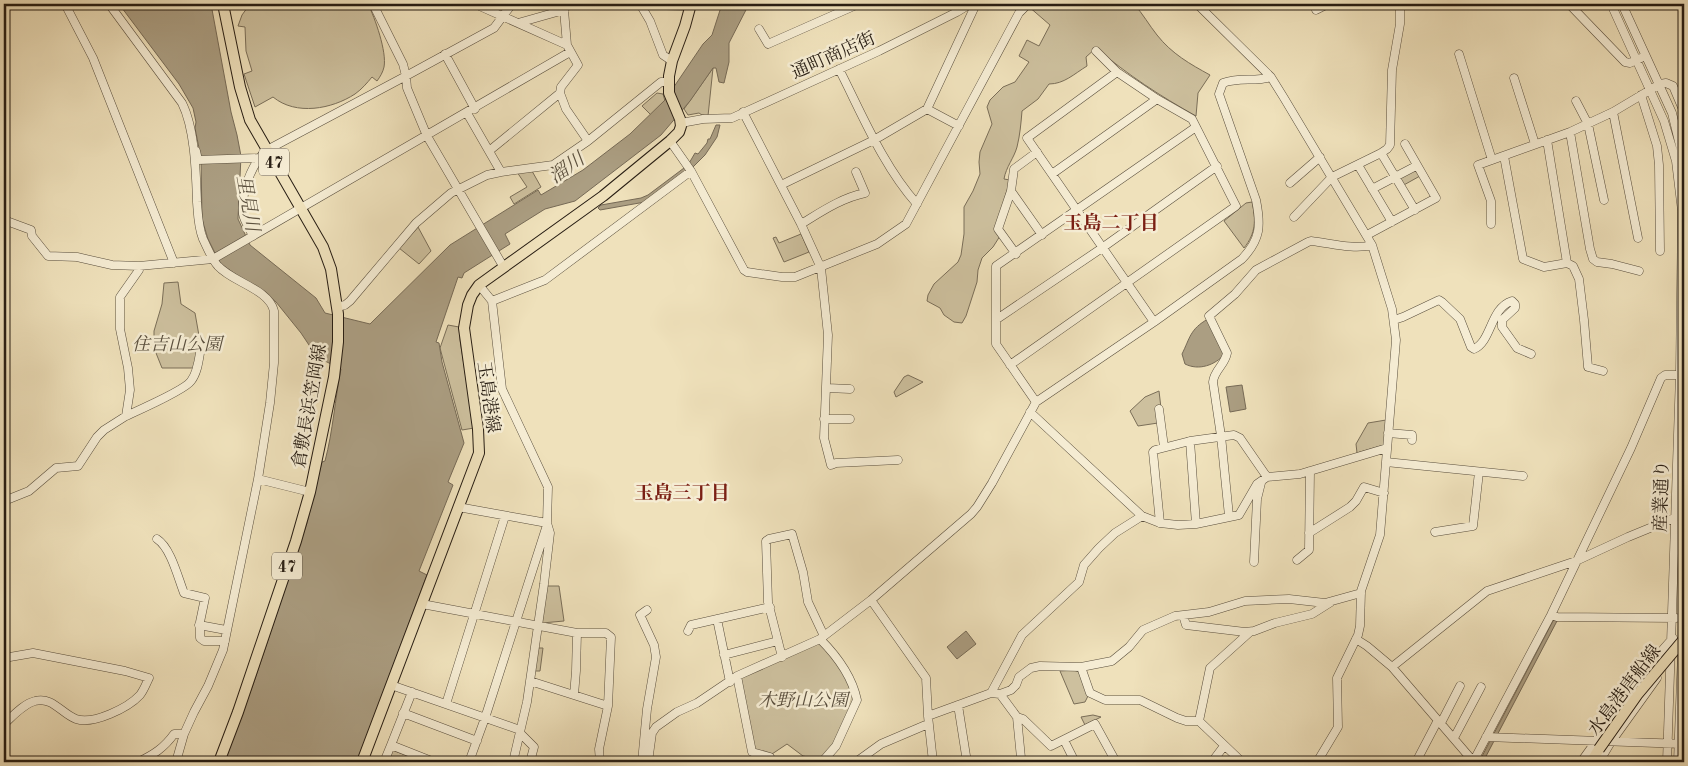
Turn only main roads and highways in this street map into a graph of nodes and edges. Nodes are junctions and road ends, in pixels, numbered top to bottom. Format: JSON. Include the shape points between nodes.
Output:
{"nodes":[{"id":1,"x":223,"y":4,"type":"edge"},
{"id":2,"x":691,"y":5,"type":"edge"},
{"id":3,"x":1684,"y":639,"type":"edge"},
{"id":4,"x":219,"y":762,"type":"edge"},
{"id":5,"x":362,"y":762,"type":"edge"},
{"id":6,"x":1591,"y":762,"type":"edge"}],
"edges":[{"from":1,"to":4,"type":"main road","name":"倉敷長浜笠岡線","number":"47","via":[[250,120],[323,247],[332,270],[338,342],[310,492]]},
{"from":2,"to":5,"type":"main road","name":"玉島港線","via":[[668,82],[669,93],[681,121],[679,132],[603,196],[479,285],[472,295],[464,328],[479,453]]},
{"from":3,"to":6,"type":"main road","name":"水島港唐船線","bridge":true,"via":[[1597,745]]}]}
